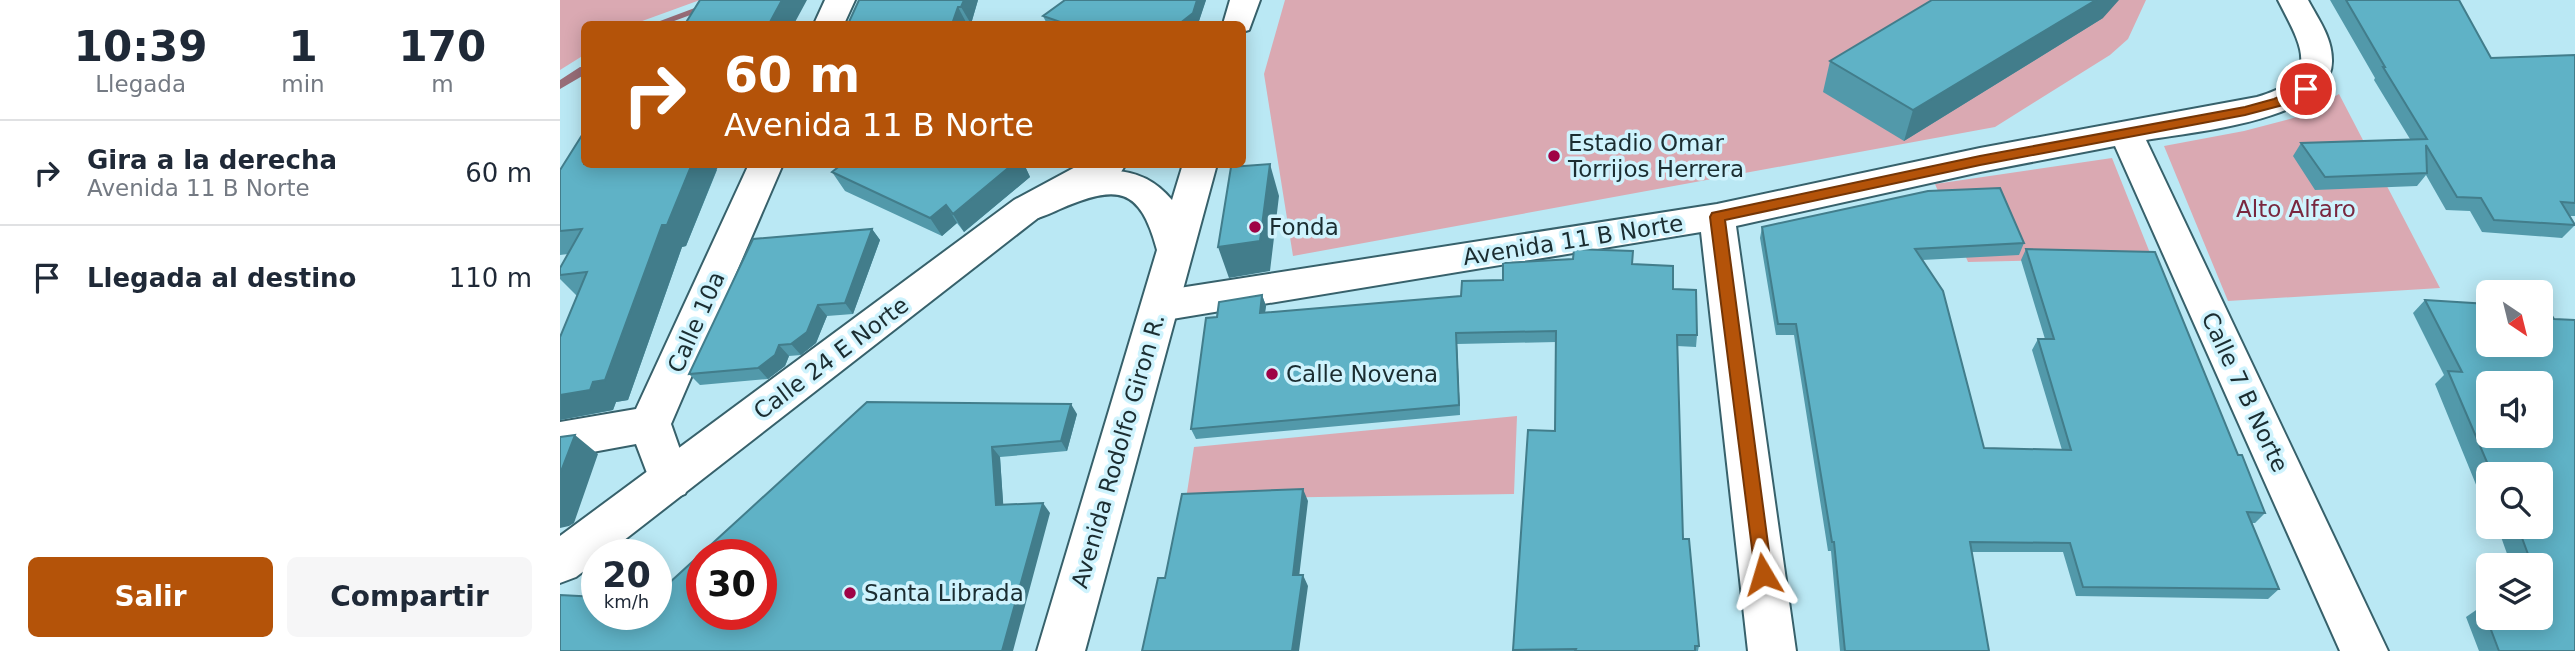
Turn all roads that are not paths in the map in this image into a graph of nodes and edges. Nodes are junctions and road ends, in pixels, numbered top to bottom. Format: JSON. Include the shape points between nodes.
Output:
{"nodes":[{"id":1,"x":840,"y":0,"type":"edge"},
{"id":2,"x":1245,"y":0,"type":"edge"},
{"id":3,"x":2293,"y":0,"type":"edge"},
{"id":4,"x":830,"y":21,"type":"edge"},
{"id":5,"x":1239,"y":21,"type":"edge"},
{"id":6,"x":2126,"y":133,"type":"junction"},
{"id":7,"x":764,"y":168,"type":"edge"},
{"id":8,"x":1074,"y":168,"type":"edge"},
{"id":9,"x":1101,"y":168,"type":"edge"},
{"id":10,"x":1199,"y":168,"type":"edge"},
{"id":11,"x":1026,"y":208,"type":"junction"},
{"id":12,"x":1717,"y":217,"type":"junction"},
{"id":13,"x":1176,"y":252,"type":"junction"},
{"id":14,"x":1160,"y":306,"type":"junction"},
{"id":15,"x":650,"y":424,"type":"junction"},
{"id":16,"x":560,"y":440,"type":"edge"},
{"id":17,"x":670,"y":481,"type":"junction"},
{"id":18,"x":560,"y":562,"type":"edge"},
{"id":19,"x":1061,"y":651,"type":"edge"},
{"id":20,"x":1772,"y":651,"type":"edge"},
{"id":21,"x":2364,"y":651,"type":"edge"}],
"edges":[{"from":1,"to":4,"type":"street"},
{"from":2,"to":5,"type":"street"},
{"from":3,"to":6,"type":"street","name":"Avenida 11 B Norte","via":[[2315,46],[2315,72],[2306,89],[2245,111]]},
{"from":6,"to":12,"type":"street","name":"Avenida 11 B Norte"},
{"from":6,"to":21,"type":"street","name":"Calle 7 B Norte"},
{"from":7,"to":15,"type":"street","name":"Calle 10a"},
{"from":8,"to":11,"type":"street"},
{"from":9,"to":11,"type":"street","name":"Calle 24 E Norte"},
{"from":10,"to":13,"type":"street","name":"Avenida Rodolfo Giron R."},
{"from":11,"to":13,"type":"street","via":[[1095,181],[1121,183],[1144,191],[1156,202]]},
{"from":11,"to":17,"type":"street","name":"Calle 24 E Norte"},
{"from":12,"to":14,"type":"street","name":"Avenida 11 B Norte"},
{"from":12,"to":20,"type":"street"},
{"from":13,"to":14,"type":"street","name":"Avenida Rodolfo Giron R."},
{"from":14,"to":19,"type":"street","name":"Avenida Rodolfo Giron R."},
{"from":15,"to":16,"type":"street"},
{"from":15,"to":17,"type":"street"},
{"from":17,"to":18,"type":"street","name":"Calle 24 E Norte"}]}
